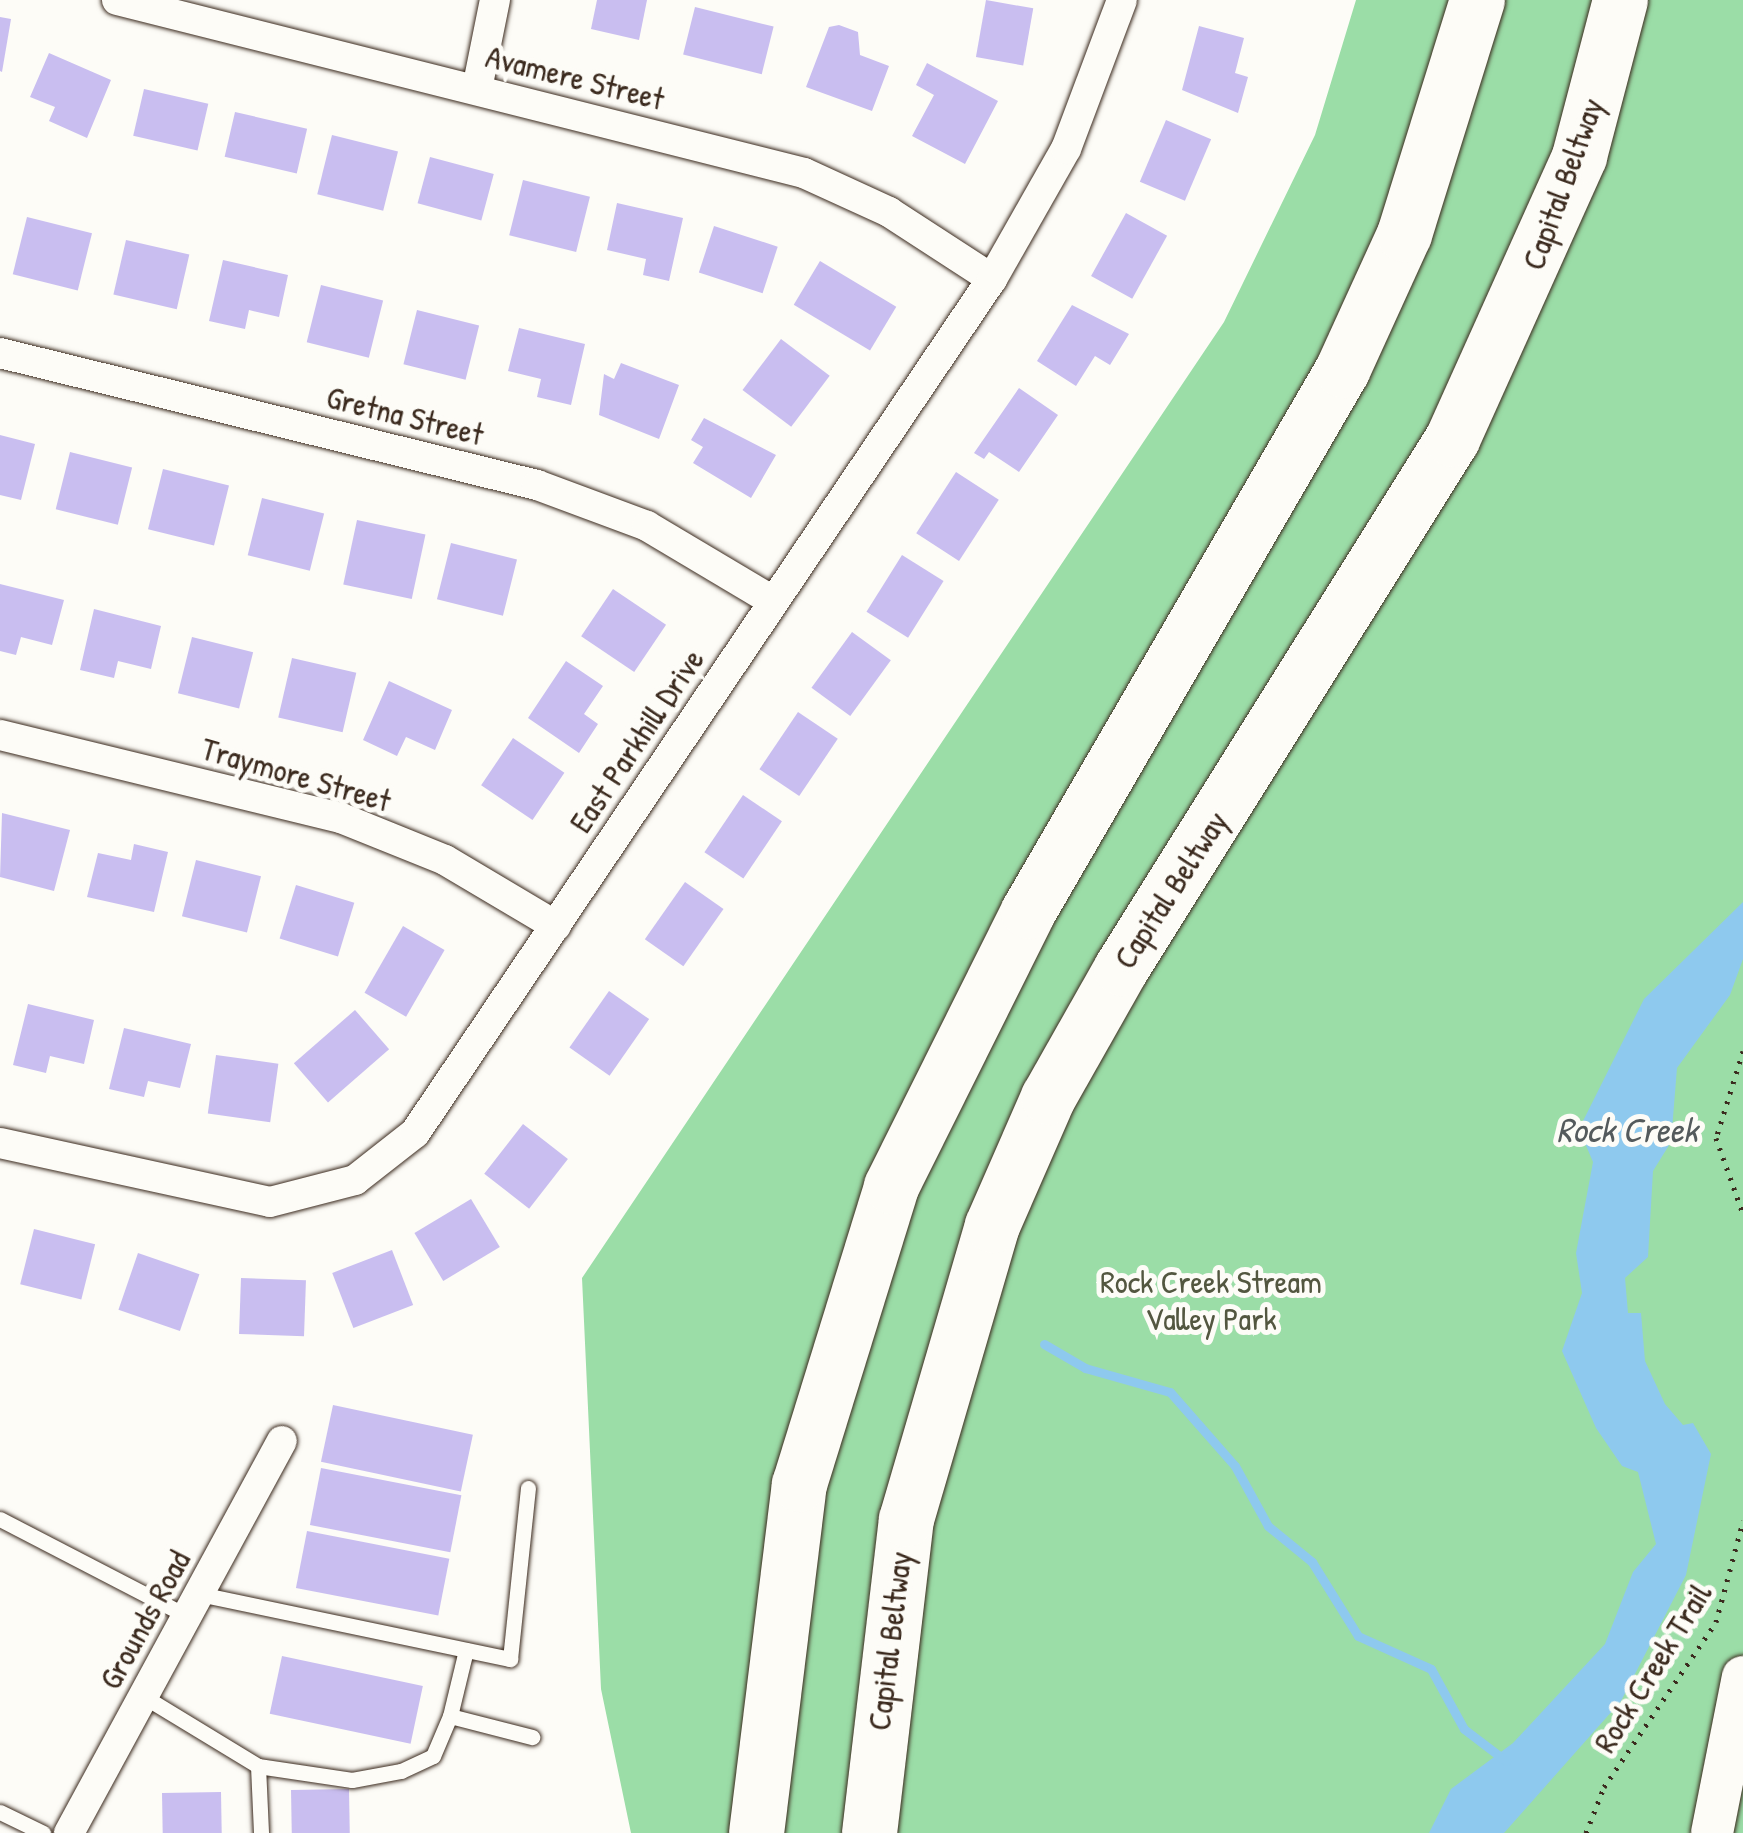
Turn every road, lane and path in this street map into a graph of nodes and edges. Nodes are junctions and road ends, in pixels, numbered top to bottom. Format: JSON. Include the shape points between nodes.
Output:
{"nodes":[{"id":1,"x":118,"y":0,"type":"edge"},
{"id":2,"x":495,"y":0,"type":"edge"},
{"id":3,"x":1122,"y":0,"type":"edge"},
{"id":4,"x":1477,"y":0,"type":"edge"},
{"id":5,"x":1620,"y":0,"type":"edge"},
{"id":6,"x":477,"y":89,"type":"junction"},
{"id":7,"x":992,"y":280,"type":"junction"},
{"id":8,"x":0,"y":352,"type":"edge"},
{"id":9,"x":773,"y":602,"type":"junction"},
{"id":10,"x":0,"y":735,"type":"edge"},
{"id":11,"x":556,"y":926,"type":"junction"},
{"id":12,"x":1743,"y":1051,"type":"edge"},
{"id":13,"x":0,"y":1143,"type":"edge"},
{"id":14,"x":1743,"y":1214,"type":"edge"},
{"id":15,"x":282,"y":1441,"type":"dead end"},
{"id":16,"x":528,"y":1488,"type":"dead end"},
{"id":17,"x":0,"y":1518,"type":"edge"},
{"id":18,"x":1743,"y":1521,"type":"edge"},
{"id":19,"x":193,"y":1605,"type":"junction"},
{"id":20,"x":466,"y":1650,"type":"junction"},
{"id":21,"x":1743,"y":1677,"type":"edge"},
{"id":22,"x":143,"y":1696,"type":"junction"},
{"id":23,"x":450,"y":1716,"type":"junction"},
{"id":24,"x":532,"y":1737,"type":"dead end"},
{"id":25,"x":258,"y":1766,"type":"junction"},
{"id":26,"x":0,"y":1812,"type":"edge"},
{"id":27,"x":43,"y":1833,"type":"edge"},
{"id":28,"x":69,"y":1833,"type":"edge"},
{"id":29,"x":261,"y":1833,"type":"edge"},
{"id":30,"x":756,"y":1833,"type":"edge"},
{"id":31,"x":869,"y":1833,"type":"edge"},
{"id":32,"x":1586,"y":1833,"type":"edge"},
{"id":33,"x":1712,"y":1833,"type":"edge"}],
"edges":[{"from":1,"to":6,"type":"street","name":"Avamere Street"},
{"from":2,"to":6,"type":"street"},
{"from":3,"to":7,"type":"street","name":"East Parkhill Drive","via":[[1066,149]]},
{"from":4,"to":30,"type":"highway","via":[[1404,234],[1342,370],[1028,912],[892,1186],[799,1484]]},
{"from":5,"to":31,"type":"highway","name":"Capital Beltway","via":[[1579,156],[1452,440],[1121,968],[1048,1097],[992,1225],[906,1519]]},
{"from":6,"to":7,"type":"street","name":"Avamere Street","via":[[804,173],[889,212]]},
{"from":7,"to":9,"type":"street","name":"East Parkhill Drive"},
{"from":8,"to":9,"type":"street","name":"Gretna Street","via":[[537,485],[647,526]]},
{"from":9,"to":11,"type":"street","name":"East Parkhill Drive"},
{"from":10,"to":11,"type":"street","name":"Traymore Street","via":[[341,818],[445,860]]},
{"from":11,"to":13,"type":"street","name":"East Parkhill Drive","via":[[415,1133],[355,1180],[270,1202]]},
{"from":12,"to":14,"type":"path","via":[[1716,1138]]},
{"from":15,"to":19,"type":"street","name":"Grounds Road"},
{"from":16,"to":20,"type":"lane","via":[[510,1659]]},
{"from":17,"to":19,"type":"lane"},
{"from":18,"to":32,"type":"path","name":"Rock Creek Trail","via":[[1716,1622],[1604,1787]]},
{"from":19,"to":20,"type":"lane"},
{"from":19,"to":22,"type":"street","name":"Grounds Road"},
{"from":20,"to":23,"type":"lane"},
{"from":21,"to":33,"type":"street"},
{"from":22,"to":25,"type":"lane"},
{"from":22,"to":28,"type":"street","name":"Grounds Road"},
{"from":23,"to":24,"type":"lane"},
{"from":23,"to":25,"type":"lane","via":[[433,1756],[401,1771],[352,1780]]},
{"from":25,"to":29,"type":"lane"},
{"from":26,"to":27,"type":"lane"}]}
